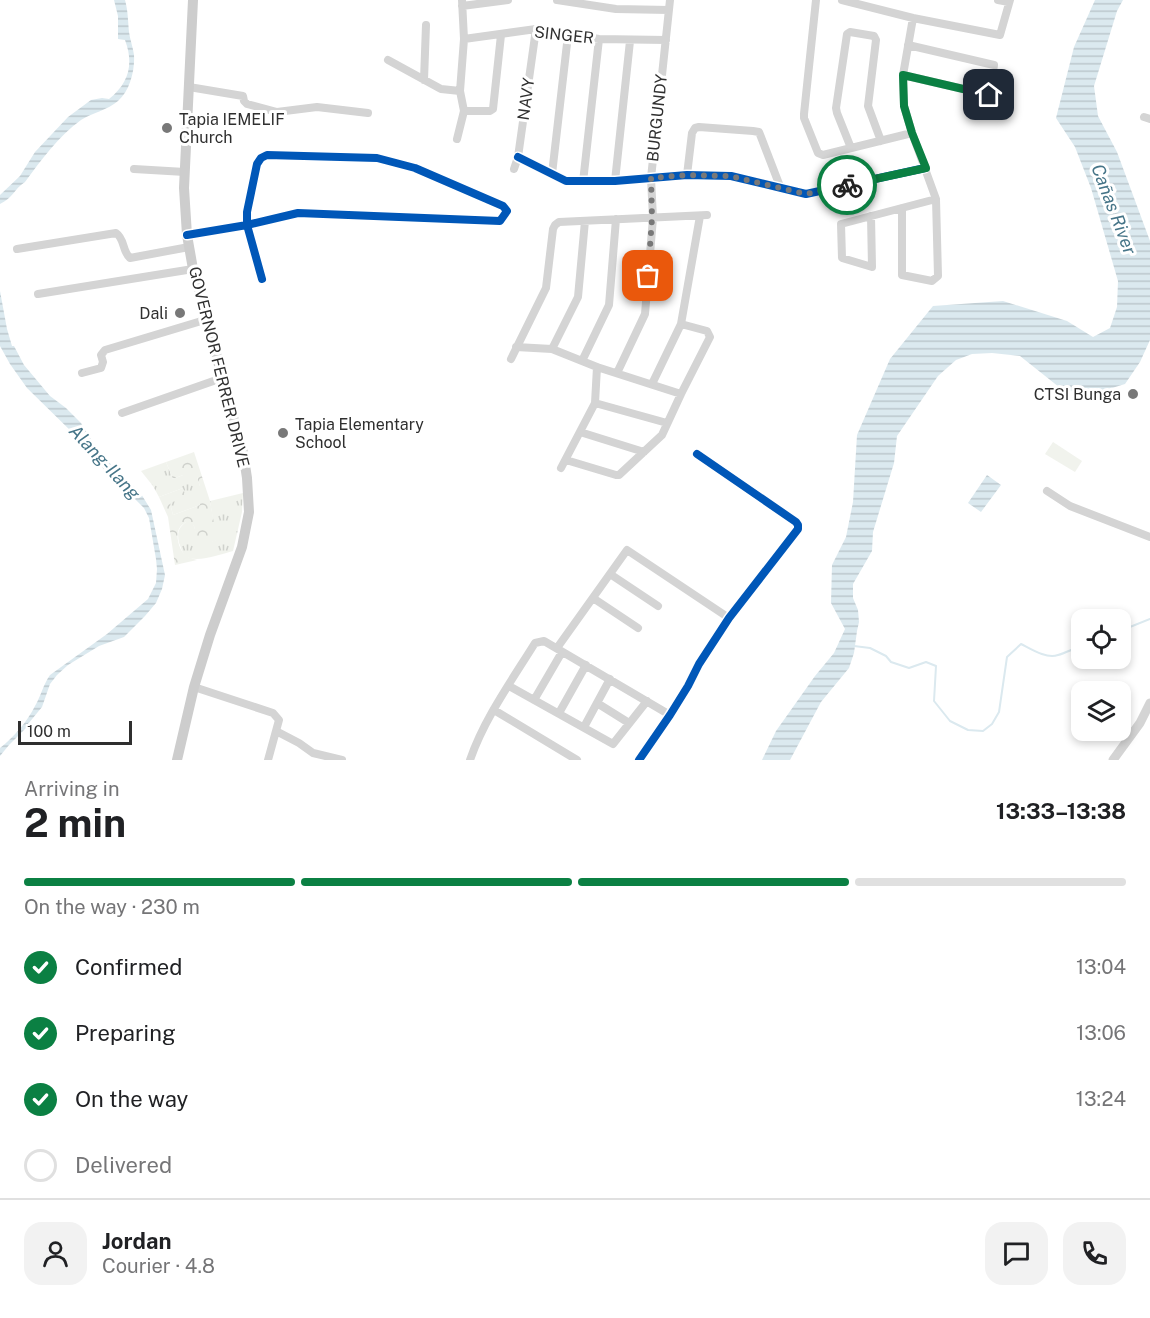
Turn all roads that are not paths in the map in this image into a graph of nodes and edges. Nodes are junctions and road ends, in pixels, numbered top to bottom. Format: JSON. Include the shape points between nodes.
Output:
{"nodes":[{"id":1,"x":193,"y":0,"type":"edge"},
{"id":2,"x":508,"y":0,"type":"edge"},
{"id":3,"x":557,"y":0,"type":"edge"},
{"id":4,"x":670,"y":0,"type":"edge"},
{"id":5,"x":816,"y":0,"type":"edge"},
{"id":6,"x":842,"y":0,"type":"edge"},
{"id":7,"x":998,"y":0,"type":"edge"},
{"id":8,"x":1009,"y":1,"type":"edge"},
{"id":9,"x":462,"y":3,"type":"edge"},
{"id":10,"x":669,"y":10,"type":"junction"},
{"id":11,"x":913,"y":18,"type":"junction"},
{"id":12,"x":426,"y":25,"type":"dead end"},
{"id":13,"x":536,"y":29,"type":"junction"},
{"id":14,"x":568,"y":34,"type":"junction"},
{"id":15,"x":501,"y":35,"type":"junction"},
{"id":16,"x":464,"y":39,"type":"junction"},
{"id":17,"x":599,"y":39,"type":"junction"},
{"id":18,"x":630,"y":40,"type":"junction"},
{"id":19,"x":666,"y":40,"type":"junction"},
{"id":20,"x":908,"y":45,"type":"junction"},
{"id":21,"x":388,"y":60,"type":"dead end"},
{"id":22,"x":903,"y":75,"type":"junction"},
{"id":23,"x":424,"y":80,"type":"junction"},
{"id":24,"x":189,"y":87,"type":"junction"},
{"id":25,"x":460,"y":91,"type":"junction"},
{"id":26,"x":464,"y":111,"type":"junction"},
{"id":27,"x":368,"y":113,"type":"dead end"},
{"id":28,"x":912,"y":133,"type":"junction"},
{"id":29,"x":457,"y":139,"type":"dead end"},
{"id":30,"x":882,"y":141,"type":"junction"},
{"id":31,"x":851,"y":148,"type":"junction"},
{"id":32,"x":518,"y":157,"type":"junction"},
{"id":33,"x":926,"y":168,"type":"junction"},
{"id":34,"x":135,"y":169,"type":"dead end"},
{"id":35,"x":514,"y":169,"type":"dead end"},
{"id":36,"x":185,"y":172,"type":"junction"},
{"id":37,"x":552,"y":174,"type":"junction"},
{"id":38,"x":687,"y":175,"type":"junction"},
{"id":39,"x":651,"y":178,"type":"junction"},
{"id":40,"x":615,"y":181,"type":"junction"},
{"id":41,"x":583,"y":182,"type":"junction"},
{"id":42,"x":781,"y":189,"type":"junction"},
{"id":43,"x":936,"y":199,"type":"junction"},
{"id":44,"x":902,"y":208,"type":"junction"},
{"id":45,"x":871,"y":216,"type":"junction"},
{"id":46,"x":652,"y":218,"type":"junction"},
{"id":47,"x":616,"y":219,"type":"junction"},
{"id":48,"x":585,"y":221,"type":"junction"},
{"id":49,"x":247,"y":225,"type":"junction"},
{"id":50,"x":187,"y":235,"type":"junction"},
{"id":51,"x":189,"y":247,"type":"junction"},
{"id":52,"x":17,"y":249,"type":"dead end"},
{"id":53,"x":193,"y":269,"type":"junction"},
{"id":54,"x":262,"y":279,"type":"dead end"},
{"id":55,"x":38,"y":294,"type":"dead end"},
{"id":56,"x":208,"y":319,"type":"junction"},
{"id":57,"x":681,"y":324,"type":"junction"},
{"id":58,"x":516,"y":347,"type":"junction"},
{"id":59,"x":552,"y":349,"type":"junction"},
{"id":60,"x":511,"y":358,"type":"dead end"},
{"id":61,"x":582,"y":361,"type":"junction"},
{"id":62,"x":597,"y":367,"type":"junction"},
{"id":63,"x":82,"y":373,"type":"dead end"},
{"id":64,"x":616,"y":374,"type":"junction"},
{"id":65,"x":222,"y":378,"type":"junction"},
{"id":66,"x":652,"y":384,"type":"junction"},
{"id":67,"x":681,"y":394,"type":"junction"},
{"id":68,"x":595,"y":403,"type":"junction"},
{"id":69,"x":122,"y":413,"type":"dead end"},
{"id":70,"x":667,"y":423,"type":"junction"},
{"id":71,"x":580,"y":432,"type":"junction"},
{"id":72,"x":644,"y":452,"type":"junction"},
{"id":73,"x":697,"y":454,"type":"dead end"},
{"id":74,"x":1047,"y":491,"type":"dead end"},
{"id":75,"x":1150,"y":537,"type":"edge"},
{"id":76,"x":610,"y":574,"type":"junction"},
{"id":77,"x":593,"y":598,"type":"junction"},
{"id":78,"x":658,"y":606,"type":"dead end"},
{"id":79,"x":729,"y":618,"type":"junction"},
{"id":80,"x":638,"y":628,"type":"dead end"},
{"id":81,"x":559,"y":650,"type":"junction"},
{"id":82,"x":586,"y":665,"type":"junction"},
{"id":83,"x":610,"y":679,"type":"junction"},
{"id":84,"x":509,"y":686,"type":"junction"},
{"id":85,"x":194,"y":687,"type":"junction"},
{"id":86,"x":534,"y":700,"type":"junction"},
{"id":87,"x":647,"y":700,"type":"junction"},
{"id":88,"x":597,"y":703,"type":"junction"},
{"id":89,"x":1150,"y":703,"type":"edge"},
{"id":90,"x":494,"y":710,"type":"junction"},
{"id":91,"x":559,"y":713,"type":"junction"},
{"id":92,"x":670,"y":716,"type":"junction"},
{"id":93,"x":629,"y":723,"type":"junction"},
{"id":94,"x":1140,"y":723,"type":"junction"},
{"id":95,"x":584,"y":727,"type":"junction"},
{"id":96,"x":1150,"y":728,"type":"edge"},
{"id":97,"x":276,"y":731,"type":"junction"},
{"id":98,"x":177,"y":760,"type":"edge"},
{"id":99,"x":268,"y":760,"type":"edge"},
{"id":100,"x":342,"y":760,"type":"edge"},
{"id":101,"x":470,"y":760,"type":"edge"},
{"id":102,"x":577,"y":760,"type":"edge"},
{"id":103,"x":639,"y":760,"type":"edge"},
{"id":104,"x":1113,"y":760,"type":"edge"}],
"edges":[{"from":1,"to":24,"type":"main road","name":"GOVERNOR FERRER DRIVE"},
{"from":2,"to":9,"type":"street"},
{"from":3,"to":10,"type":"street","via":[[616,9]]},
{"from":4,"to":10,"type":"street","name":"BURGUNDY"},
{"from":5,"to":31,"type":"street","via":[[804,118],[818,153]]},
{"from":6,"to":11,"type":"street"},
{"from":7,"to":8,"type":"street"},
{"from":8,"to":11,"type":"street","via":[[1000,35]]},
{"from":9,"to":16,"type":"street"},
{"from":10,"to":19,"type":"street","name":"BURGUNDY"},
{"from":11,"to":20,"type":"street"},
{"from":12,"to":23,"type":"street"},
{"from":13,"to":14,"type":"street","name":"SINGER"},
{"from":13,"to":15,"type":"street","name":"SINGER"},
{"from":13,"to":32,"type":"street","name":"NAVY"},
{"from":14,"to":17,"type":"street","name":"SINGER"},
{"from":14,"to":37,"type":"street"},
{"from":15,"to":16,"type":"street","name":"SINGER"},
{"from":15,"to":26,"type":"street","via":[[493,109]]},
{"from":16,"to":25,"type":"street"},
{"from":17,"to":18,"type":"street","name":"SINGER"},
{"from":17,"to":41,"type":"street"},
{"from":18,"to":19,"type":"street","name":"SINGER"},
{"from":18,"to":40,"type":"street"},
{"from":19,"to":39,"type":"street","name":"BURGUNDY"},
{"from":20,"to":22,"type":"street"},
{"from":20,"to":22,"type":"street","via":[[994,65],[989,95]]},
{"from":21,"to":23,"type":"street"},
{"from":22,"to":28,"type":"street","via":[[904,106]]},
{"from":23,"to":25,"type":"street","via":[[441,89]]},
{"from":24,"to":27,"type":"street","via":[[243,96],[247,104],[271,111],[317,107]]},
{"from":24,"to":36,"type":"main road","name":"GOVERNOR FERRER DRIVE"},
{"from":25,"to":26,"type":"street"},
{"from":26,"to":29,"type":"street"},
{"from":28,"to":30,"type":"street"},
{"from":28,"to":33,"type":"street"},
{"from":30,"to":31,"type":"street"},
{"from":30,"to":31,"type":"street","via":[[868,106],[876,39],[850,32],[836,108]]},
{"from":32,"to":35,"type":"street","name":"NAVY"},
{"from":32,"to":37,"type":"street"},
{"from":33,"to":42,"type":"street","via":[[806,194]]},
{"from":33,"to":43,"type":"street"},
{"from":34,"to":36,"type":"street"},
{"from":36,"to":50,"type":"main road","name":"GOVERNOR FERRER DRIVE"},
{"from":37,"to":41,"type":"street","via":[[566,181]]},
{"from":38,"to":39,"type":"street"},
{"from":38,"to":42,"type":"street","via":[[730,176]]},
{"from":38,"to":42,"type":"street","via":[[695,128],[753,131],[762,137]]},
{"from":39,"to":40,"type":"street"},
{"from":39,"to":46,"type":"street","name":"BURGUNDY"},
{"from":40,"to":41,"type":"street"},
{"from":43,"to":44,"type":"street"},
{"from":43,"to":44,"type":"street","via":[[938,276],[932,281],[902,275]]},
{"from":44,"to":45,"type":"street"},
{"from":45,"to":45,"type":"street","via":[[872,267],[842,258],[841,224]]},
{"from":46,"to":47,"type":"street"},
{"from":46,"to":57,"type":"street","via":[[703,215]]},
{"from":46,"to":64,"type":"street","name":"BURGUNDY","via":[[645,314]]},
{"from":47,"to":48,"type":"street"},
{"from":47,"to":61,"type":"street","via":[[609,305]]},
{"from":48,"to":58,"type":"street","via":[[555,225],[546,288]]},
{"from":48,"to":59,"type":"street","via":[[578,297]]},
{"from":49,"to":49,"type":"street","via":[[298,213],[500,221],[507,211],[415,168],[378,158],[267,155],[257,165]]},
{"from":49,"to":50,"type":"street"},
{"from":49,"to":54,"type":"street"},
{"from":50,"to":51,"type":"main road","name":"GOVERNOR FERRER DRIVE"},
{"from":51,"to":52,"type":"street","via":[[130,258],[116,233]]},
{"from":51,"to":53,"type":"main road","name":"GOVERNOR FERRER DRIVE"},
{"from":53,"to":55,"type":"street"},
{"from":53,"to":56,"type":"main road","name":"GOVERNOR FERRER DRIVE"},
{"from":56,"to":63,"type":"street","via":[[105,350],[101,368]]},
{"from":56,"to":65,"type":"main road","name":"GOVERNOR FERRER DRIVE"},
{"from":57,"to":66,"type":"street"},
{"from":57,"to":67,"type":"street","via":[[707,331],[710,337]]},
{"from":58,"to":59,"type":"street"},
{"from":58,"to":60,"type":"street"},
{"from":59,"to":61,"type":"street"},
{"from":61,"to":62,"type":"street"},
{"from":62,"to":64,"type":"street"},
{"from":62,"to":68,"type":"street"},
{"from":64,"to":66,"type":"street"},
{"from":65,"to":69,"type":"street"},
{"from":65,"to":85,"type":"main road","name":"GOVERNOR FERRER DRIVE","via":[[243,452],[249,512],[242,547]]},
{"from":66,"to":67,"type":"street"},
{"from":67,"to":70,"type":"street"},
{"from":68,"to":70,"type":"street"},
{"from":68,"to":71,"type":"street"},
{"from":70,"to":72,"type":"street","via":[[662,435]]},
{"from":71,"to":72,"type":"street"},
{"from":71,"to":72,"type":"street","via":[[564,464],[619,475]]},
{"from":73,"to":79,"type":"street","via":[[798,525]]},
{"from":74,"to":75,"type":"street","via":[[1070,506]]},
{"from":76,"to":77,"type":"street"},
{"from":76,"to":78,"type":"street"},
{"from":76,"to":79,"type":"street","via":[[627,550]]},
{"from":77,"to":80,"type":"street"},
{"from":77,"to":81,"type":"street"},
{"from":79,"to":92,"type":"street"},
{"from":81,"to":82,"type":"street"},
{"from":81,"to":84,"type":"street","via":[[544,641],[535,643]]},
{"from":81,"to":86,"type":"street"},
{"from":82,"to":83,"type":"street"},
{"from":82,"to":91,"type":"street"},
{"from":83,"to":87,"type":"street"},
{"from":83,"to":88,"type":"street"},
{"from":84,"to":86,"type":"street"},
{"from":84,"to":90,"type":"street"},
{"from":85,"to":97,"type":"street","via":[[273,713],[279,720]]},
{"from":85,"to":98,"type":"main road","name":"GOVERNOR FERRER DRIVE"},
{"from":86,"to":91,"type":"street"},
{"from":87,"to":92,"type":"street"},
{"from":87,"to":93,"type":"street"},
{"from":88,"to":93,"type":"street"},
{"from":88,"to":95,"type":"street"},
{"from":89,"to":94,"type":"street"},
{"from":90,"to":101,"type":"street"},
{"from":90,"to":102,"type":"street"},
{"from":91,"to":95,"type":"street"},
{"from":92,"to":103,"type":"street"},
{"from":93,"to":95,"type":"street","via":[[613,744]]},
{"from":94,"to":96,"type":"street"},
{"from":94,"to":104,"type":"street"},
{"from":97,"to":99,"type":"street"},
{"from":97,"to":100,"type":"street","via":[[313,753]]}]}
